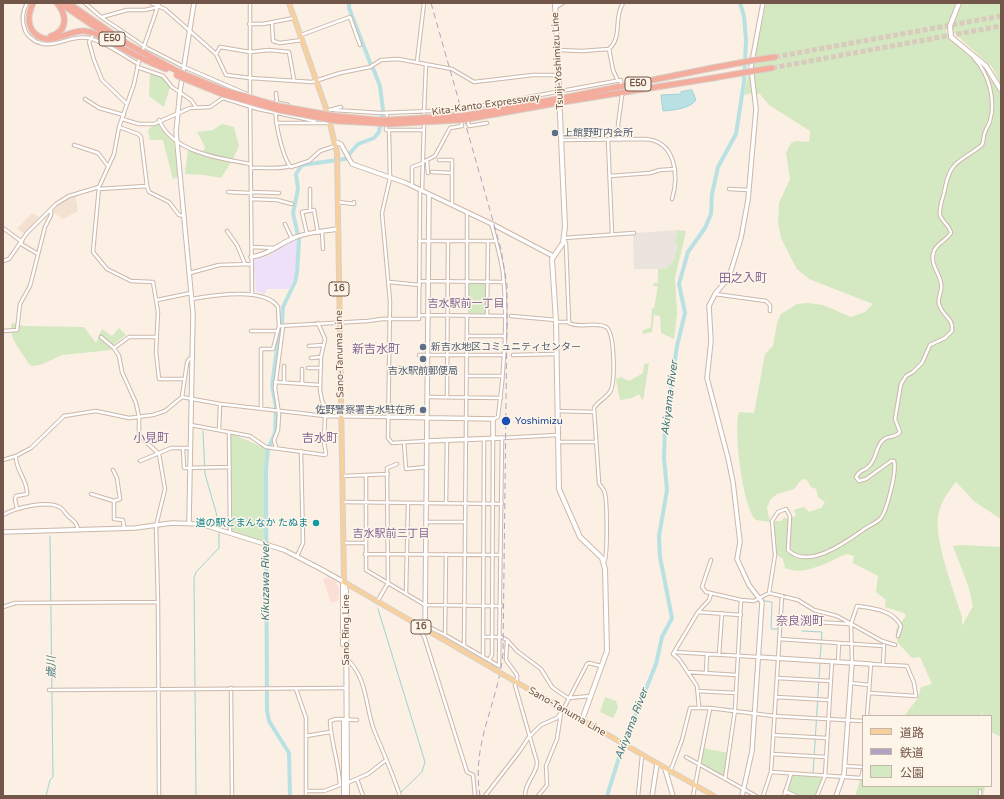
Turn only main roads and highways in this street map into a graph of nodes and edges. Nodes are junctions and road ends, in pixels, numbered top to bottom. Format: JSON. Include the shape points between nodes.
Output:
{"nodes":[{"id":1,"x":35,"y":3,"type":"edge"},
{"id":2,"x":57,"y":3,"type":"edge"},
{"id":3,"x":60,"y":3,"type":"edge"},
{"id":4,"x":68,"y":3,"type":"edge"},
{"id":5,"x":75,"y":3,"type":"edge"},
{"id":6,"x":289,"y":3,"type":"edge"},
{"id":7,"x":959,"y":3,"type":"edge"},
{"id":8,"x":555,"y":5,"type":"edge"},
{"id":9,"x":126,"y":43,"type":"junction"},
{"id":10,"x":775,"y":56,"type":"tunnel mouth"},
{"id":11,"x":772,"y":68,"type":"tunnel mouth"},
{"id":12,"x":166,"y":69,"type":"junction"},
{"id":13,"x":177,"y":73,"type":"junction"},
{"id":14,"x":1001,"y":90,"type":"edge"},
{"id":15,"x":563,"y":100,"type":"junction"},
{"id":16,"x":344,"y":582,"type":"junction"},
{"id":17,"x":582,"y":720,"type":"junction"},
{"id":18,"x":346,"y":796,"type":"edge"},
{"id":19,"x":714,"y":796,"type":"edge"}],
"edges":[{"from":1,"to":2,"type":"highway","via":[[32,25],[38,34],[48,37],[59,33],[65,24],[64,13]]},
{"from":1,"to":12,"type":"highway","via":[[30,11],[29,21],[32,30],[39,37],[52,39],[75,32],[91,33]]},
{"from":3,"to":12,"type":"highway","name":"Kita-Kanto Expressway","number":"E50","via":[[112,39]]},
{"from":4,"to":9,"type":"highway","name":"Kita-Kanto Expressway","number":"E50"},
{"from":5,"to":9,"type":"highway"},
{"from":6,"to":16,"type":"main road","name":"Sano-Tanuma Line","number":"16","via":[[316,80],[330,110],[336,144]]},
{"from":7,"to":14,"type":"main road","via":[[949,31],[951,36],[986,66]]},
{"from":8,"to":17,"type":"main road","name":"Tsuiji-Yoshimizu Line","via":[[564,238],[553,256],[560,494],[580,537],[604,562],[607,648]]},
{"from":9,"to":13,"type":"highway","name":"Kita-Kanto Expressway","number":"E50"},
{"from":10,"to":15,"type":"highway","name":"Kita-Kanto Expressway","number":"E50","bridge":true},
{"from":11,"to":15,"type":"highway","name":"Kita-Kanto Expressway","number":"E50","bridge":true},
{"from":12,"to":13,"type":"highway","name":"Kita-Kanto Expressway","number":"E50"},
{"from":13,"to":15,"type":"highway","name":"Kita-Kanto Expressway","number":"E50","bridge":true,"via":[[224,92],[279,106],[336,119],[377,122],[468,117]]},
{"from":16,"to":17,"type":"main road","name":"Sano-Tanuma Line","number":"16","bridge":true,"via":[[425,627],[562,711]]},
{"from":16,"to":18,"type":"main road","name":"Sano Ring Line"},
{"from":17,"to":19,"type":"main road","name":"Sano-Tanuma Line","number":"16"}]}
